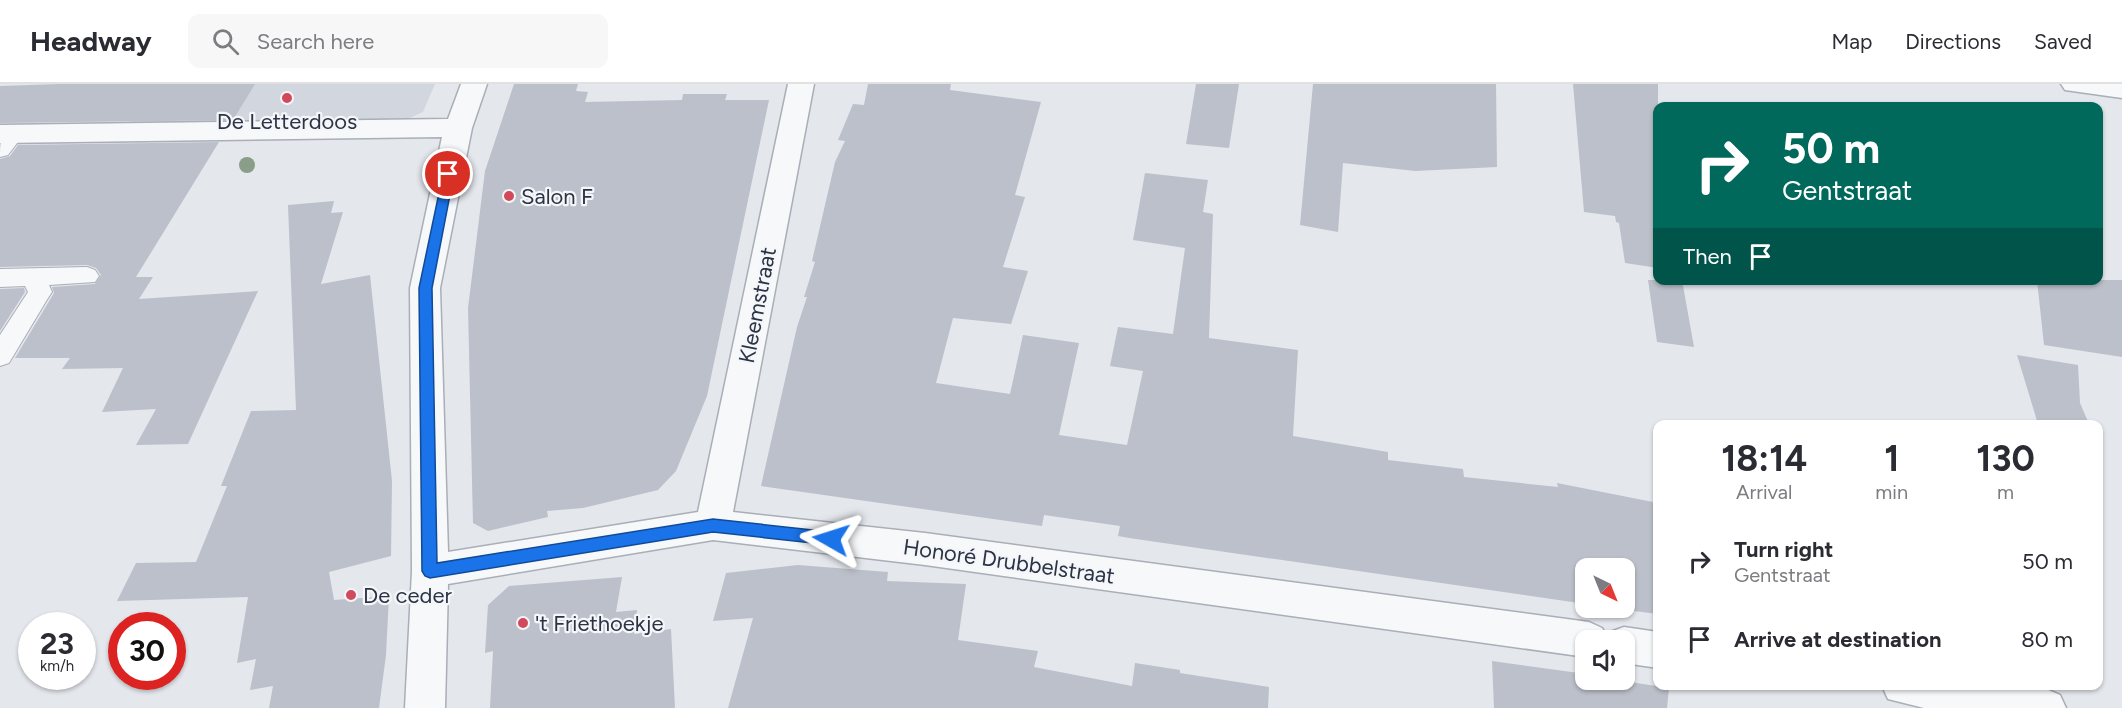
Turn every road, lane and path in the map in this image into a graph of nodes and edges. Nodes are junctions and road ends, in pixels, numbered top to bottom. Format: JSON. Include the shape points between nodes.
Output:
{"nodes":[{"id":1,"x":474,"y":84,"type":"edge"},
{"id":2,"x":801,"y":84,"type":"edge"},
{"id":3,"x":2073,"y":84,"type":"edge"},
{"id":4,"x":2122,"y":89,"type":"edge"},
{"id":5,"x":458,"y":128,"type":"junction"},
{"id":6,"x":4,"y":139,"type":"edge"},
{"id":7,"x":87,"y":276,"type":"dead end"},
{"id":8,"x":33,"y":277,"type":"junction"},
{"id":9,"x":0,"y":278,"type":"edge"},
{"id":10,"x":0,"y":356,"type":"edge"},
{"id":11,"x":713,"y":525,"type":"junction"},
{"id":12,"x":430,"y":571,"type":"junction"},
{"id":13,"x":1575,"y":638,"type":"edge"},
{"id":14,"x":1635,"y":647,"type":"edge"},
{"id":15,"x":1653,"y":649,"type":"edge"},
{"id":16,"x":1928,"y":690,"type":"edge"},
{"id":17,"x":425,"y":708,"type":"edge"},
{"id":18,"x":2046,"y":708,"type":"edge"}],
"edges":[{"from":1,"to":5,"type":"street"},
{"from":2,"to":11,"type":"street","name":"Kleemstraat"},
{"from":3,"to":4,"type":"street"},
{"from":5,"to":6,"type":"street"},
{"from":5,"to":12,"type":"street","via":[[425,288]]},
{"from":7,"to":8,"type":"lane"},
{"from":8,"to":9,"type":"lane"},
{"from":8,"to":10,"type":"lane","via":[[40,292]]},
{"from":11,"to":12,"type":"street","name":"Honoré Drubbelstraat"},
{"from":11,"to":13,"type":"street","name":"Honoré Drubbelstraat","via":[[925,549]]},
{"from":12,"to":17,"type":"street"},
{"from":14,"to":15,"type":"street"},
{"from":16,"to":18,"type":"street"}]}
